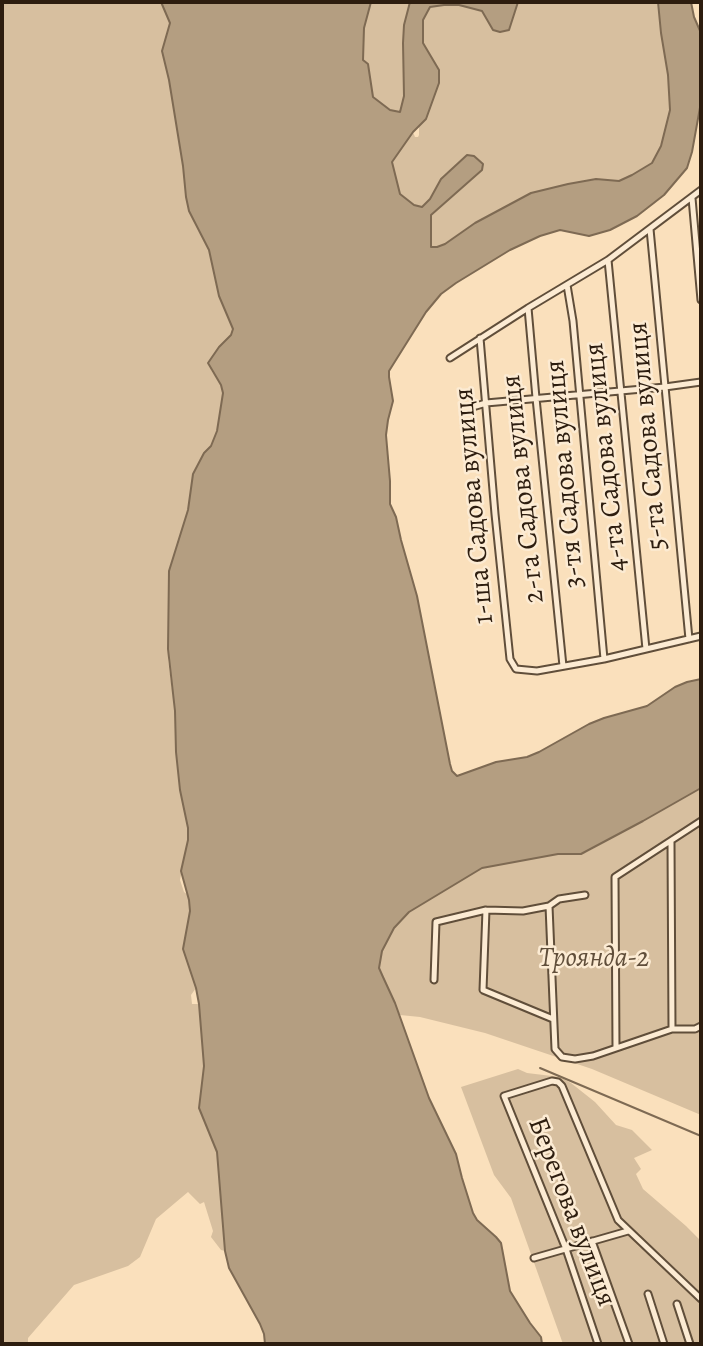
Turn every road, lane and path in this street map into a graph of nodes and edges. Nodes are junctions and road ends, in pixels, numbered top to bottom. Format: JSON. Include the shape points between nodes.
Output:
{"nodes":[{"id":1,"x":701,"y":190,"type":"edge"},
{"id":2,"x":692,"y":198,"type":"junction"},
{"id":3,"x":650,"y":229,"type":"junction"},
{"id":4,"x":608,"y":260,"type":"junction"},
{"id":5,"x":700,"y":275,"type":"edge"},
{"id":6,"x":567,"y":285,"type":"junction"},
{"id":7,"x":701,"y":286,"type":"edge"},
{"id":8,"x":701,"y":300,"type":"edge"},
{"id":9,"x":528,"y":308,"type":"junction"},
{"id":10,"x":480,"y":338,"type":"junction"},
{"id":11,"x":450,"y":358,"type":"dead end"},
{"id":12,"x":701,"y":382,"type":"edge"},
{"id":13,"x":665,"y":387,"type":"junction"},
{"id":14,"x":622,"y":391,"type":"junction"},
{"id":15,"x":580,"y":394,"type":"junction"},
{"id":16,"x":536,"y":398,"type":"junction"},
{"id":17,"x":486,"y":402,"type":"junction"},
{"id":18,"x":476,"y":406,"type":"dead end"},
{"id":19,"x":701,"y":636,"type":"edge"},
{"id":20,"x":689,"y":639,"type":"junction"},
{"id":21,"x":646,"y":649,"type":"junction"},
{"id":22,"x":604,"y":659,"type":"junction"},
{"id":23,"x":562,"y":666,"type":"junction"},
{"id":24,"x":701,"y":821,"type":"edge"},
{"id":25,"x":671,"y":842,"type":"junction"},
{"id":26,"x":584,"y":895,"type":"dead end"},
{"id":27,"x":549,"y":906,"type":"junction"},
{"id":28,"x":486,"y":910,"type":"junction"},
{"id":29,"x":434,"y":980,"type":"dead end"},
{"id":30,"x":553,"y":1019,"type":"junction"},
{"id":31,"x":701,"y":1026,"type":"edge"},
{"id":32,"x":672,"y":1029,"type":"junction"},
{"id":33,"x":616,"y":1048,"type":"junction"},
{"id":34,"x":628,"y":1231,"type":"junction"},
{"id":35,"x":592,"y":1241,"type":"junction"},
{"id":36,"x":566,"y":1249,"type":"junction"},
{"id":37,"x":534,"y":1258,"type":"dead end"},
{"id":38,"x":648,"y":1294,"type":"dead end"},
{"id":39,"x":701,"y":1298,"type":"edge"},
{"id":40,"x":677,"y":1304,"type":"dead end"},
{"id":41,"x":598,"y":1344,"type":"edge"},
{"id":42,"x":629,"y":1344,"type":"edge"},
{"id":43,"x":664,"y":1344,"type":"edge"},
{"id":44,"x":690,"y":1344,"type":"edge"}],
"edges":[{"from":1,"to":2,"type":"street"},
{"from":2,"to":3,"type":"street"},
{"from":2,"to":5,"type":"street"},
{"from":3,"to":4,"type":"street"},
{"from":3,"to":13,"type":"street","name":"5-та Садова вулиця"},
{"from":4,"to":6,"type":"street"},
{"from":4,"to":14,"type":"street","name":"4-та Садова вулиця"},
{"from":5,"to":7,"type":"street"},
{"from":6,"to":9,"type":"street"},
{"from":6,"to":15,"type":"street","name":"3-тя Садова вулиця"},
{"from":7,"to":8,"type":"street"},
{"from":9,"to":10,"type":"street"},
{"from":9,"to":16,"type":"street","name":"2-га Садова вулиця"},
{"from":10,"to":11,"type":"street"},
{"from":10,"to":17,"type":"street","name":"1-ша Садова вулиця"},
{"from":12,"to":13,"type":"street"},
{"from":13,"to":14,"type":"street"},
{"from":13,"to":20,"type":"street","name":"5-та Садова вулиця"},
{"from":14,"to":15,"type":"street"},
{"from":14,"to":21,"type":"street","name":"4-та Садова вулиця"},
{"from":15,"to":16,"type":"street"},
{"from":15,"to":22,"type":"street","name":"3-тя Садова вулиця"},
{"from":16,"to":17,"type":"street"},
{"from":16,"to":23,"type":"street","name":"2-га Садова вулиця"},
{"from":17,"to":18,"type":"street"},
{"from":17,"to":23,"type":"street","name":"1-ша Садова вулиця","via":[[510,659],[516,669]]},
{"from":19,"to":20,"type":"street"},
{"from":20,"to":21,"type":"street"},
{"from":21,"to":22,"type":"street"},
{"from":22,"to":23,"type":"street"},
{"from":24,"to":25,"type":"street"},
{"from":25,"to":32,"type":"street"},
{"from":25,"to":33,"type":"street","via":[[615,877]]},
{"from":26,"to":27,"type":"street","via":[[559,899]]},
{"from":27,"to":28,"type":"street"},
{"from":27,"to":30,"type":"street"},
{"from":28,"to":29,"type":"street","via":[[436,922]]},
{"from":28,"to":30,"type":"street","via":[[484,990]]},
{"from":30,"to":33,"type":"street","via":[[555,1049],[562,1057],[575,1059]]},
{"from":31,"to":32,"type":"street"},
{"from":32,"to":33,"type":"street"},
{"from":34,"to":35,"type":"street"},
{"from":34,"to":36,"type":"street","name":"Берегова вулиця","via":[[618,1220],[562,1086],[552,1081],[504,1096]]},
{"from":34,"to":39,"type":"street"},
{"from":35,"to":36,"type":"street"},
{"from":35,"to":42,"type":"street"},
{"from":36,"to":37,"type":"street"},
{"from":36,"to":41,"type":"street","name":"Берегова вулиця"},
{"from":38,"to":43,"type":"street"},
{"from":40,"to":44,"type":"street"}]}
